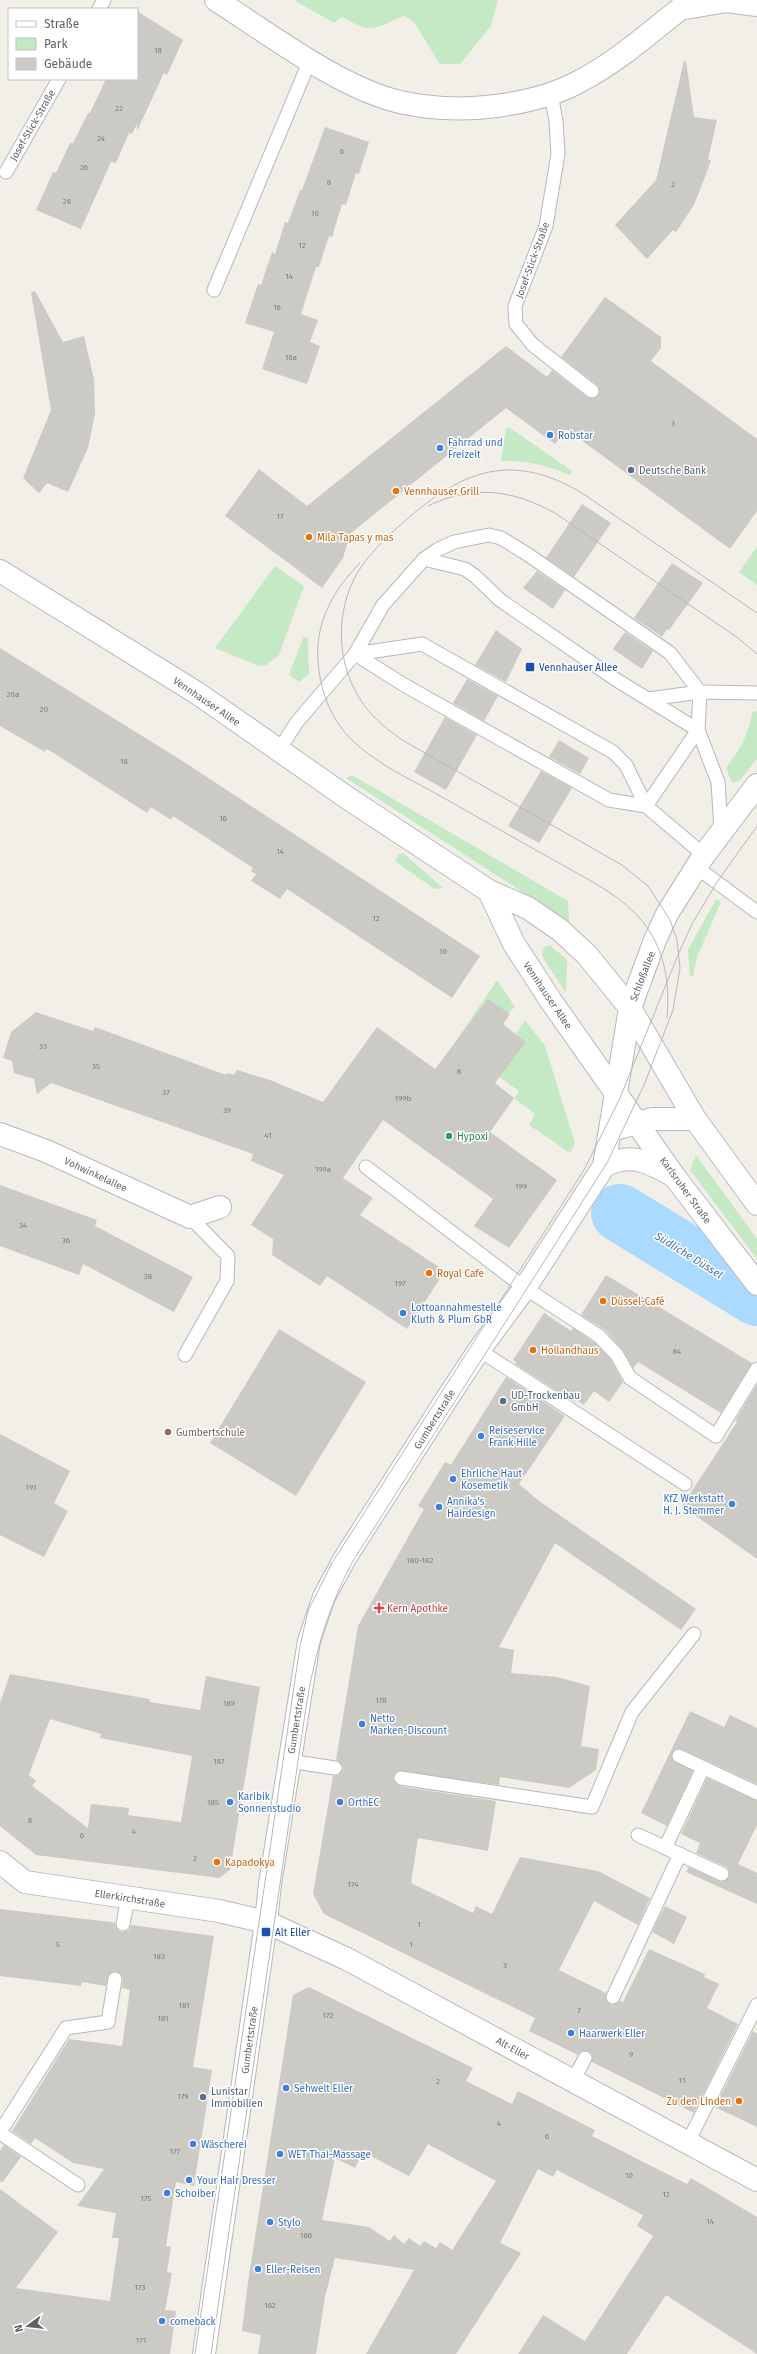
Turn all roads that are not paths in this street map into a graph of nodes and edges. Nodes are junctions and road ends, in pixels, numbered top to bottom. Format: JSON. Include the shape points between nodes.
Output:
{"nodes":[{"id":1,"x":216,"y":0,"type":"edge"},
{"id":2,"x":683,"y":5,"type":"edge"},
{"id":3,"x":757,"y":5,"type":"edge"},
{"id":4,"x":310,"y":60,"type":"junction"},
{"id":5,"x":58,"y":80,"type":"edge"},
{"id":6,"x":551,"y":94,"type":"junction"},
{"id":7,"x":6,"y":172,"type":"dead end"},
{"id":8,"x":214,"y":290,"type":"dead end"},
{"id":9,"x":592,"y":391,"type":"dead end"},
{"id":10,"x":424,"y":559,"type":"junction"},
{"id":11,"x":0,"y":571,"type":"edge"},
{"id":12,"x":355,"y":654,"type":"junction"},
{"id":13,"x":700,"y":692,"type":"junction"},
{"id":14,"x":757,"y":693,"type":"edge"},
{"id":15,"x":648,"y":699,"type":"junction"},
{"id":16,"x":698,"y":730,"type":"junction"},
{"id":17,"x":279,"y":750,"type":"junction"},
{"id":18,"x":757,"y":785,"type":"edge"},
{"id":19,"x":646,"y":806,"type":"junction"},
{"id":20,"x":721,"y":832,"type":"junction"},
{"id":21,"x":700,"y":861,"type":"junction"},
{"id":22,"x":489,"y":892,"type":"junction"},
{"id":23,"x":757,"y":912,"type":"edge"},
{"id":24,"x":630,"y":1008,"type":"junction"},
{"id":25,"x":617,"y":1094,"type":"junction"},
{"id":26,"x":696,"y":1119,"type":"junction"},
{"id":27,"x":638,"y":1123,"type":"junction"},
{"id":28,"x":610,"y":1130,"type":"junction"},
{"id":29,"x":0,"y":1134,"type":"edge"},
{"id":30,"x":604,"y":1166,"type":"junction"},
{"id":31,"x":366,"y":1167,"type":"dead end"},
{"id":32,"x":674,"y":1176,"type":"junction"},
{"id":33,"x":757,"y":1204,"type":"edge"},
{"id":34,"x":220,"y":1207,"type":"dead end"},
{"id":35,"x":190,"y":1217,"type":"junction"},
{"id":36,"x":757,"y":1284,"type":"edge"},
{"id":37,"x":525,"y":1288,"type":"junction"},
{"id":38,"x":479,"y":1350,"type":"junction"},
{"id":39,"x":185,"y":1355,"type":"dead end"},
{"id":40,"x":757,"y":1369,"type":"edge"},
{"id":41,"x":685,"y":1484,"type":"dead end"},
{"id":42,"x":694,"y":1634,"type":"dead end"},
{"id":43,"x":679,"y":1756,"type":"dead end"},
{"id":44,"x":290,"y":1761,"type":"junction"},
{"id":45,"x":335,"y":1768,"type":"dead end"},
{"id":46,"x":703,"y":1768,"type":"junction"},
{"id":47,"x":401,"y":1778,"type":"dead end"},
{"id":48,"x":757,"y":1793,"type":"edge"},
{"id":49,"x":638,"y":1835,"type":"dead end"},
{"id":50,"x":665,"y":1848,"type":"junction"},
{"id":51,"x":680,"y":1854,"type":"junction"},
{"id":52,"x":0,"y":1862,"type":"edge"},
{"id":53,"x":722,"y":1874,"type":"dead end"},
{"id":54,"x":128,"y":1898,"type":"junction"},
{"id":55,"x":266,"y":1922,"type":"junction"},
{"id":56,"x":123,"y":1924,"type":"dead end"},
{"id":57,"x":115,"y":1979,"type":"dead end"},
{"id":58,"x":613,"y":1997,"type":"dead end"},
{"id":59,"x":757,"y":2005,"type":"edge"},
{"id":60,"x":585,"y":2058,"type":"dead end"},
{"id":61,"x":573,"y":2081,"type":"junction"},
{"id":62,"x":0,"y":2133,"type":"edge"},
{"id":63,"x":688,"y":2142,"type":"junction"},
{"id":64,"x":757,"y":2180,"type":"edge"},
{"id":65,"x":78,"y":2185,"type":"dead end"},
{"id":66,"x":204,"y":2354,"type":"edge"}],
"edges":[{"from":1,"to":4,"type":"street"},
{"from":2,"to":3,"type":"street","via":[[726,1]]},
{"from":2,"to":6,"type":"street","via":[[613,62],[581,81]]},
{"from":4,"to":6,"type":"street","via":[[338,77],[400,102],[475,108],[522,102]]},
{"from":4,"to":8,"type":"lane"},
{"from":5,"to":7,"type":"lane","name":"Josef-Stick-Straße"},
{"from":6,"to":9,"type":"lane","name":"Josef-Stick-Straße","via":[[558,154],[546,226],[515,306],[516,324],[533,345]]},
{"from":10,"to":12,"type":"lane","via":[[384,605]]},
{"from":10,"to":13,"type":"lane","via":[[454,542],[489,535],[501,538],[670,653]]},
{"from":10,"to":15,"type":"lane","via":[[465,569],[500,600]]},
{"from":11,"to":17,"type":"street","name":"Vennhauser Allee","via":[[162,670]]},
{"from":12,"to":17,"type":"lane","via":[[297,722]]},
{"from":12,"to":19,"type":"lane","via":[[404,685],[609,800]]},
{"from":12,"to":19,"type":"lane","via":[[422,644],[431,648],[613,752],[626,765]]},
{"from":13,"to":14,"type":"lane"},
{"from":13,"to":15,"type":"lane"},
{"from":13,"to":16,"type":"lane"},
{"from":15,"to":16,"type":"lane"},
{"from":16,"to":19,"type":"lane"},
{"from":16,"to":20,"type":"lane","via":[[718,782]]},
{"from":17,"to":22,"type":"street","name":"Vennhauser Allee"},
{"from":18,"to":20,"type":"street","name":"Schloßallee"},
{"from":19,"to":21,"type":"lane"},
{"from":20,"to":21,"type":"street","name":"Schloßallee"},
{"from":21,"to":23,"type":"lane"},
{"from":21,"to":24,"type":"street","name":"Schloßallee","via":[[658,934]]},
{"from":22,"to":24,"type":"street","name":"Vennhauser Allee","via":[[528,908],[560,930],[587,955]]},
{"from":22,"to":25,"type":"street","name":"Vennhauser Allee","via":[[514,944]]},
{"from":24,"to":25,"type":"street","name":"Schloßallee"},
{"from":24,"to":26,"type":"street"},
{"from":25,"to":27,"type":"street","name":"Karlsruher Straße"},
{"from":25,"to":28,"type":"street","name":"Gumbertstraße"},
{"from":26,"to":27,"type":"street","via":[[653,1119]]},
{"from":26,"to":33,"type":"street"},
{"from":27,"to":28,"type":"street"},
{"from":27,"to":32,"type":"street","name":"Karlsruher Straße"},
{"from":28,"to":30,"type":"street","name":"Gumbertstraße"},
{"from":29,"to":35,"type":"street","name":"Vohwinkelallee","via":[[46,1151]]},
{"from":30,"to":32,"type":"street","via":[[619,1159],[633,1159],[644,1161]]},
{"from":30,"to":37,"type":"street","name":"Gumbertstraße"},
{"from":31,"to":37,"type":"lane"},
{"from":32,"to":36,"type":"street","name":"Karlsruher Straße"},
{"from":34,"to":35,"type":"street"},
{"from":35,"to":39,"type":"lane","name":"Vohwinkelallee","via":[[228,1256],[227,1281]]},
{"from":37,"to":38,"type":"street","name":"Gumbertstraße"},
{"from":37,"to":40,"type":"lane","via":[[599,1336],[617,1355],[630,1378],[716,1436]]},
{"from":38,"to":41,"type":"lane"},
{"from":38,"to":44,"type":"street","name":"Gumbertstraße","via":[[345,1558],[324,1597],[309,1641]]},
{"from":42,"to":47,"type":"lane","via":[[632,1712],[592,1807]]},
{"from":43,"to":46,"type":"lane"},
{"from":44,"to":45,"type":"lane"},
{"from":44,"to":55,"type":"street","name":"Gumbertstraße"},
{"from":46,"to":48,"type":"lane"},
{"from":46,"to":50,"type":"lane"},
{"from":49,"to":50,"type":"lane"},
{"from":50,"to":51,"type":"lane"},
{"from":51,"to":53,"type":"lane"},
{"from":51,"to":58,"type":"lane"},
{"from":52,"to":54,"type":"street","name":"Ellerkirchstraße","via":[[25,1882]]},
{"from":54,"to":55,"type":"street","name":"Ellerkirchstraße","via":[[219,1911]]},
{"from":54,"to":56,"type":"lane"},
{"from":55,"to":61,"type":"street","name":"Alt-Eller","via":[[347,1958]]},
{"from":55,"to":66,"type":"street","name":"Gumbertstraße"},
{"from":57,"to":62,"type":"lane","via":[[108,2022],[66,2028]]},
{"from":59,"to":63,"type":"lane"},
{"from":60,"to":61,"type":"lane"},
{"from":61,"to":63,"type":"street","name":"Alt-Eller"},
{"from":62,"to":65,"type":"lane"},
{"from":63,"to":64,"type":"street","name":"Alt-Eller"}]}
